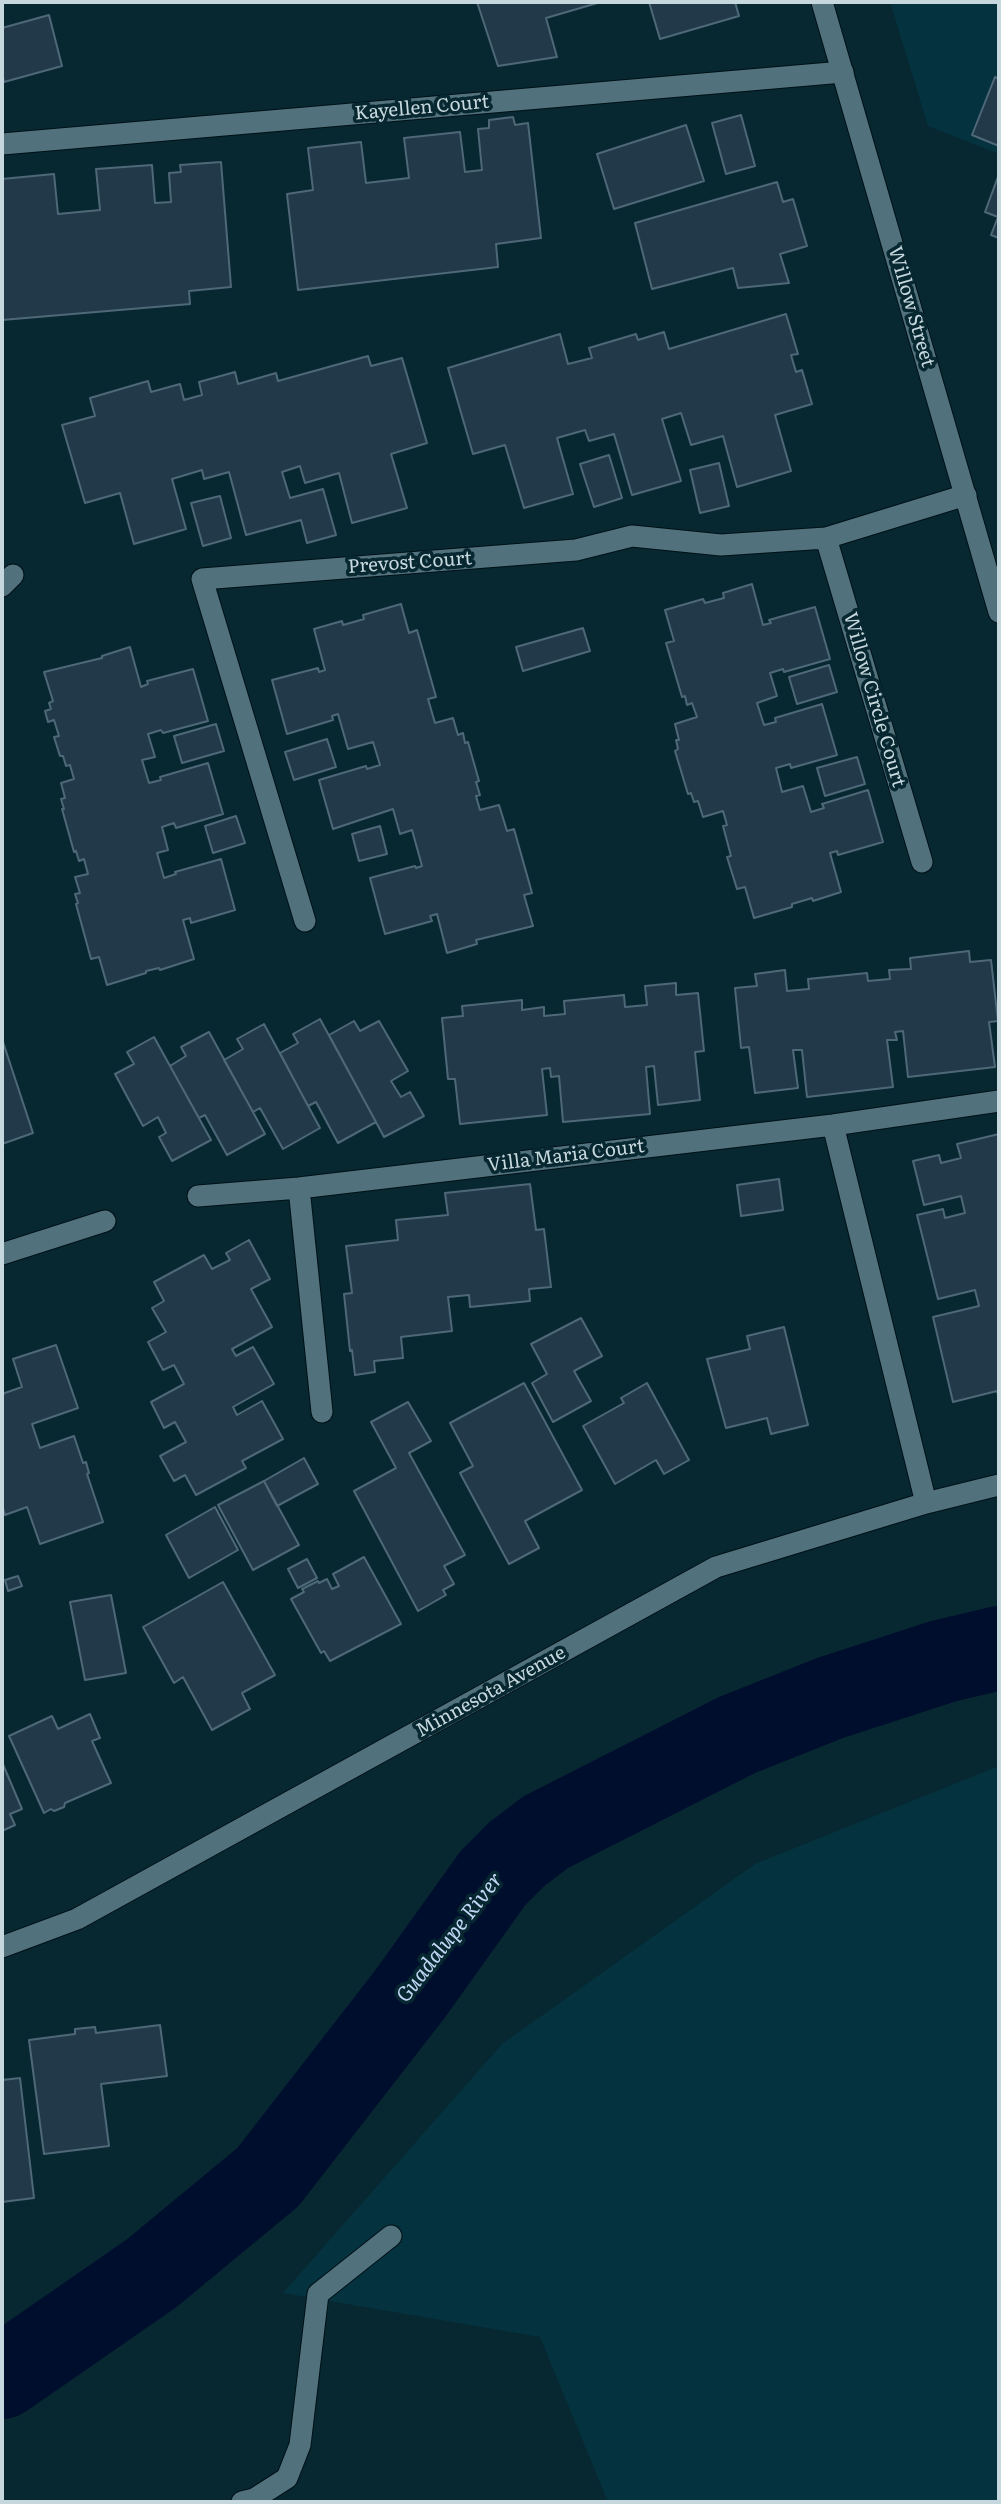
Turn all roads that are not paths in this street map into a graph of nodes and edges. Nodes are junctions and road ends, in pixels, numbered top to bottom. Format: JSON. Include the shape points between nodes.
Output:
{"nodes":[{"id":1,"x":822,"y":2,"type":"edge"},
{"id":2,"x":843,"y":72,"type":"junction"},
{"id":3,"x":2,"y":144,"type":"edge"},
{"id":4,"x":966,"y":495,"type":"junction"},
{"id":5,"x":826,"y":538,"type":"junction"},
{"id":6,"x":999,"y":612,"type":"edge"},
{"id":7,"x":922,"y":862,"type":"dead end"},
{"id":8,"x":305,"y":921,"type":"dead end"},
{"id":9,"x":999,"y":1101,"type":"edge"},
{"id":10,"x":833,"y":1125,"type":"junction"},
{"id":11,"x":299,"y":1188,"type":"junction"},
{"id":12,"x":198,"y":1196,"type":"dead end"},
{"id":13,"x":105,"y":1220,"type":"dead end"},
{"id":14,"x":2,"y":1254,"type":"edge"},
{"id":15,"x":322,"y":1412,"type":"dead end"},
{"id":16,"x":999,"y":1485,"type":"edge"},
{"id":17,"x":926,"y":1503,"type":"junction"},
{"id":18,"x":2,"y":1947,"type":"edge"},
{"id":19,"x":391,"y":2236,"type":"dead end"},
{"id":20,"x":242,"y":2502,"type":"edge"}],
"edges":[{"from":1,"to":2,"type":"street","name":"Willow Street"},
{"from":2,"to":3,"type":"street","name":"Kayellen Court"},
{"from":2,"to":4,"type":"street","name":"Willow Street"},
{"from":4,"to":5,"type":"street","name":"Prevost Court"},
{"from":4,"to":6,"type":"street","name":"Willow Street"},
{"from":5,"to":7,"type":"street","name":"Willow Circle Court"},
{"from":5,"to":8,"type":"street","name":"Prevost Court","via":[[721,545],[632,536],[576,550],[202,579]]},
{"from":9,"to":10,"type":"street","name":"Villa Maria Court"},
{"from":10,"to":11,"type":"street","name":"Villa Maria Court"},
{"from":10,"to":17,"type":"street"},
{"from":11,"to":12,"type":"street","name":"Villa Maria Court"},
{"from":11,"to":15,"type":"street"},
{"from":13,"to":14,"type":"street"},
{"from":16,"to":17,"type":"street","name":"Minnesota Avenue"},
{"from":17,"to":18,"type":"street","name":"Minnesota Avenue","via":[[716,1567],[77,1919]]},
{"from":19,"to":20,"type":"street","via":[[318,2294],[300,2445],[287,2477]]}]}
